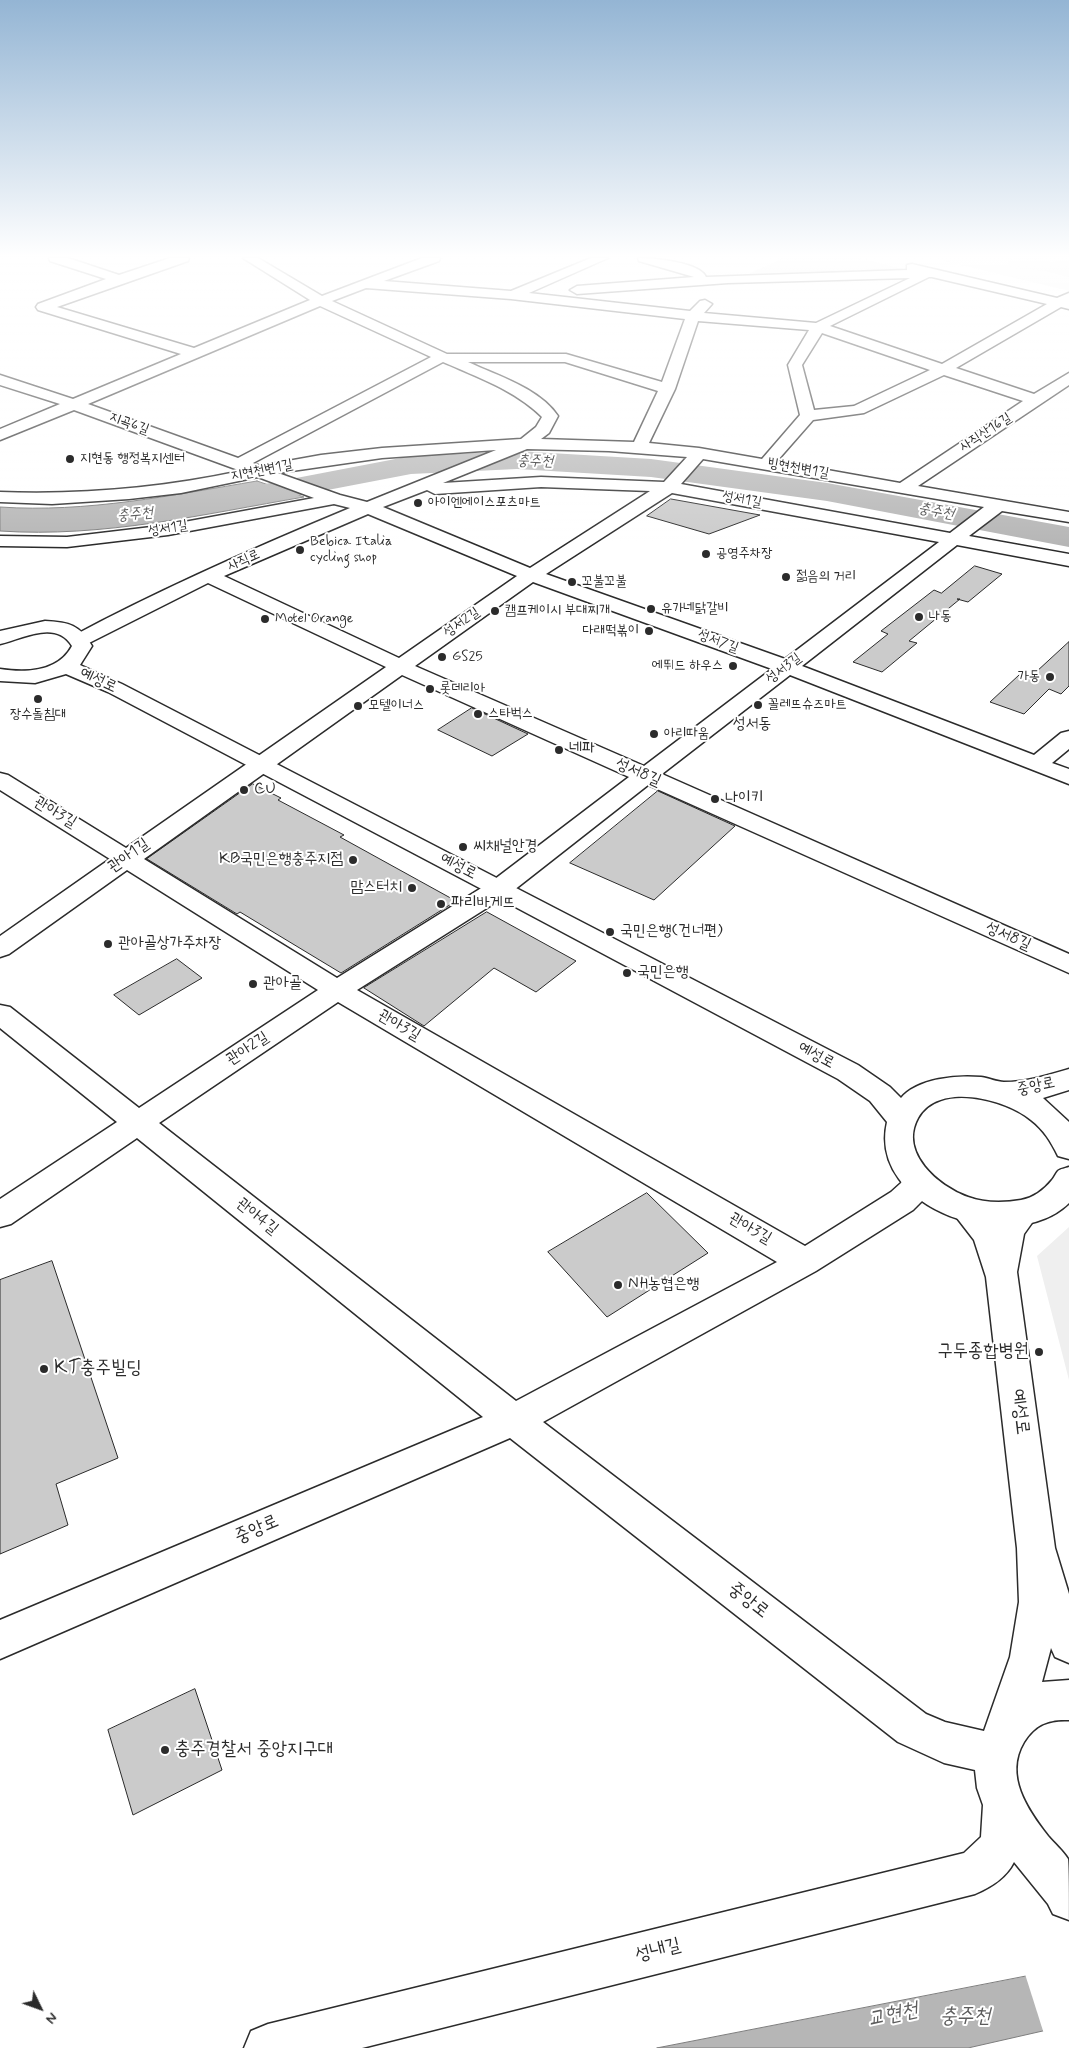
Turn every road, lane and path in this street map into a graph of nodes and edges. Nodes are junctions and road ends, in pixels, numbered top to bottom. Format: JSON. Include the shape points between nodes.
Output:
{"nodes":[{"id":1,"x":190,"y":354,"type":"edge"},
{"id":2,"x":430,"y":354,"type":"edge"},
{"id":3,"x":680,"y":354,"type":"edge"},
{"id":4,"x":801,"y":354,"type":"edge"},
{"id":5,"x":895,"y":354,"type":"edge"},
{"id":6,"x":972,"y":354,"type":"edge"},
{"id":7,"x":440,"y":358,"type":"junction"},
{"id":8,"x":942,"y":370,"type":"junction"},
{"id":9,"x":0,"y":380,"type":"edge"},
{"id":10,"x":1067,"y":382,"type":"edge"},
{"id":11,"x":668,"y":389,"type":"junction"},
{"id":12,"x":1035,"y":400,"type":"junction"},
{"id":13,"x":74,"y":404,"type":"junction"},
{"id":14,"x":808,"y":416,"type":"junction"},
{"id":15,"x":0,"y":435,"type":"edge"},
{"id":16,"x":525,"y":444,"type":"junction"},
{"id":17,"x":640,"y":446,"type":"junction"},
{"id":18,"x":699,"y":453,"type":"junction"},
{"id":19,"x":767,"y":463,"type":"junction"},
{"id":20,"x":239,"y":464,"type":"junction"},
{"id":21,"x":258,"y":471,"type":"junction"},
{"id":22,"x":669,"y":487,"type":"junction"},
{"id":23,"x":903,"y":488,"type":"junction"},
{"id":24,"x":411,"y":490,"type":"junction"},
{"id":25,"x":0,"y":497,"type":"edge"},
{"id":26,"x":334,"y":499,"type":"junction"},
{"id":27,"x":998,"y":505,"type":"junction"},
{"id":28,"x":367,"y":507,"type":"junction"},
{"id":29,"x":1069,"y":517,"type":"edge"},
{"id":30,"x":954,"y":538,"type":"junction"},
{"id":31,"x":0,"y":541,"type":"edge"},
{"id":32,"x":1069,"y":560,"type":"edge"},
{"id":33,"x":531,"y":575,"type":"junction"},
{"id":34,"x":209,"y":576,"type":"junction"},
{"id":35,"x":0,"y":620,"type":"edge"},
{"id":36,"x":30,"y":628,"type":"junction"},
{"id":37,"x":0,"y":638,"type":"edge"},
{"id":38,"x":80,"y":640,"type":"junction"},
{"id":39,"x":66,"y":666,"type":"junction"},
{"id":40,"x":401,"y":666,"type":"junction"},
{"id":41,"x":787,"y":667,"type":"junction"},
{"id":42,"x":2,"y":676,"type":"edge"},
{"id":43,"x":1069,"y":738,"type":"edge"},
{"id":44,"x":1038,"y":764,"type":"junction"},
{"id":45,"x":259,"y":765,"type":"junction"},
{"id":46,"x":645,"y":776,"type":"junction"},
{"id":47,"x":1069,"y":777,"type":"edge"},
{"id":48,"x":0,"y":780,"type":"edge"},
{"id":49,"x":127,"y":857,"type":"junction"},
{"id":50,"x":500,"y":888,"type":"junction"},
{"id":51,"x":0,"y":948,"type":"edge"},
{"id":52,"x":1069,"y":964,"type":"edge"},
{"id":53,"x":337,"y":990,"type":"junction"},
{"id":54,"x":0,"y":1014,"type":"edge"},
{"id":55,"x":848,"y":1072,"type":"junction"},
{"id":56,"x":1069,"y":1080,"type":"edge"},
{"id":57,"x":1003,"y":1092,"type":"junction"},
{"id":58,"x":928,"y":1094,"type":"junction"},
{"id":59,"x":902,"y":1119,"type":"junction"},
{"id":60,"x":1050,"y":1119,"type":"junction"},
{"id":61,"x":138,"y":1122,"type":"junction"},
{"id":62,"x":1069,"y":1148,"type":"edge"},
{"id":63,"x":1066,"y":1189,"type":"edge"},
{"id":64,"x":918,"y":1192,"type":"junction"},
{"id":65,"x":966,"y":1209,"type":"junction"},
{"id":66,"x":1023,"y":1213,"type":"junction"},
{"id":67,"x":0,"y":1215,"type":"edge"},
{"id":68,"x":806,"y":1262,"type":"junction"},
{"id":69,"x":1002,"y":1277,"type":"junction"},
{"id":70,"x":514,"y":1420,"type":"junction"},
{"id":71,"x":1036,"y":1548,"type":"junction"},
{"id":72,"x":0,"y":1640,"type":"edge"},
{"id":73,"x":1069,"y":1643,"type":"edge"},
{"id":74,"x":1069,"y":1700,"type":"edge"},
{"id":75,"x":1000,"y":1744,"type":"junction"},
{"id":76,"x":1003,"y":1807,"type":"junction"},
{"id":77,"x":1066,"y":1893,"type":"edge"},
{"id":78,"x":268,"y":2048,"type":"edge"}],
"edges":[{"from":1,"to":13,"type":"street"},
{"from":2,"to":7,"type":"street"},
{"from":3,"to":11,"type":"street"},
{"from":4,"to":14,"type":"street","via":[[794,365]]},
{"from":5,"to":8,"type":"street"},
{"from":6,"to":8,"type":"street"},
{"from":7,"to":11,"type":"street","via":[[566,358]]},
{"from":7,"to":16,"type":"street","via":[[500,382],[535,401],[550,416],[543,430]]},
{"from":7,"to":20,"type":"street"},
{"from":8,"to":12,"type":"street"},
{"from":8,"to":14,"type":"street","via":[[858,410]]},
{"from":9,"to":13,"type":"street","name":"지곡6길"},
{"from":10,"to":12,"type":"street","name":"사직산16길"},
{"from":11,"to":17,"type":"street"},
{"from":12,"to":23,"type":"street","name":"사직산16길"},
{"from":13,"to":15,"type":"street"},
{"from":13,"to":20,"type":"street","name":"지곡6길"},
{"from":14,"to":19,"type":"street"},
{"from":16,"to":17,"type":"street","name":"빙현천변1길"},
{"from":16,"to":21,"type":"street","name":"지현천변1길","via":[[434,447]]},
{"from":16,"to":24,"type":"street","name":"사직로"},
{"from":17,"to":18,"type":"street","name":"빙현천변1길"},
{"from":18,"to":19,"type":"street","name":"빙현천변1길"},
{"from":18,"to":22,"type":"street","name":"성서2길"},
{"from":19,"to":23,"type":"street","name":"빙현천변1길"},
{"from":20,"to":21,"type":"street","name":"지곡6길"},
{"from":21,"to":25,"type":"street","name":"지현천변1길","via":[[206,483],[126,495],[48,500]]},
{"from":21,"to":26,"type":"street","name":"지곡6길"},
{"from":22,"to":24,"type":"street","name":"성서1길","via":[[541,482]]},
{"from":22,"to":30,"type":"street","name":"성서1길"},
{"from":22,"to":33,"type":"street","name":"성서2길"},
{"from":23,"to":27,"type":"street","name":"빙현천변1길"},
{"from":24,"to":28,"type":"street","name":"사직로"},
{"from":26,"to":28,"type":"street","name":"성서7길"},
{"from":26,"to":31,"type":"street","name":"성서1길","via":[[168,530],[67,542]]},
{"from":27,"to":29,"type":"street","name":"빙현천변1길"},
{"from":27,"to":30,"type":"street","name":"성서3길"},
{"from":28,"to":33,"type":"street","name":"성서7길"},
{"from":28,"to":34,"type":"street","name":"사직로"},
{"from":30,"to":32,"type":"street","name":"성서1길"},
{"from":30,"to":41,"type":"street","name":"성서3길"},
{"from":33,"to":40,"type":"street","name":"성서2길"},
{"from":33,"to":41,"type":"street","name":"성서7길"},
{"from":34,"to":38,"type":"street","name":"사직로"},
{"from":34,"to":40,"type":"street","name":"성서8길"},
{"from":35,"to":36,"type":"street"},
{"from":36,"to":37,"type":"street"},
{"from":36,"to":38,"type":"street","via":[[66,630]]},
{"from":38,"to":39,"type":"street","via":[[80,653]]},
{"from":39,"to":42,"type":"street","via":[[37,676]]},
{"from":39,"to":45,"type":"street","name":"예성로","via":[[115,688]]},
{"from":40,"to":45,"type":"street","name":"성서2길"},
{"from":40,"to":46,"type":"street","name":"성서8길"},
{"from":41,"to":44,"type":"street","name":"성서7길"},
{"from":41,"to":46,"type":"street","name":"성서3길"},
{"from":43,"to":44,"type":"street"},
{"from":44,"to":47,"type":"street","name":"성서7길"},
{"from":45,"to":49,"type":"street","name":"관아1길"},
{"from":45,"to":50,"type":"street","name":"예성로"},
{"from":46,"to":50,"type":"street","name":"성서3길"},
{"from":46,"to":52,"type":"street","name":"성서8길"},
{"from":48,"to":49,"type":"street","name":"관아3길"},
{"from":49,"to":51,"type":"street","name":"관아1길"},
{"from":49,"to":53,"type":"street","name":"관아3길"},
{"from":50,"to":53,"type":"street","name":"관아2길"},
{"from":50,"to":55,"type":"street","name":"예성로"},
{"from":53,"to":61,"type":"street","name":"관아2길"},
{"from":53,"to":68,"type":"street","name":"관아3길"},
{"from":54,"to":61,"type":"street","name":"관아4길"},
{"from":55,"to":58,"type":"street","name":"예성로","via":[[898,1092]]},
{"from":55,"to":59,"type":"street","name":"예성로","via":[[880,1094]]},
{"from":56,"to":57,"type":"street","name":"중앙로","via":[[1032,1090]]},
{"from":56,"to":60,"type":"street","name":"중앙로","via":[[1054,1098]]},
{"from":57,"to":58,"type":"street","via":[[963,1086]]},
{"from":57,"to":60,"type":"street","via":[[1028,1103]]},
{"from":58,"to":59,"type":"street"},
{"from":59,"to":64,"type":"street","via":[[899,1148]]},
{"from":60,"to":62,"type":"street"},
{"from":61,"to":67,"type":"street","name":"관아2길"},
{"from":61,"to":70,"type":"street","name":"관아4길"},
{"from":63,"to":66,"type":"street","via":[[1040,1208]]},
{"from":64,"to":65,"type":"street"},
{"from":64,"to":68,"type":"street","name":"중앙로"},
{"from":65,"to":66,"type":"street","via":[[995,1214]]},
{"from":65,"to":69,"type":"street","name":"예성로","via":[[985,1228]]},
{"from":66,"to":69,"type":"street","name":"예성로","via":[[1012,1225],[1006,1240]]},
{"from":68,"to":70,"type":"street","name":"중앙로"},
{"from":69,"to":71,"type":"street","name":"예성로"},
{"from":70,"to":72,"type":"street","name":"중앙로"},
{"from":70,"to":75,"type":"street","name":"중앙로","via":[[912,1728],[944,1742]]},
{"from":71,"to":73,"type":"street","name":"예성로","via":[[1053,1605]]},
{"from":71,"to":75,"type":"street","name":"예성로","via":[[1038,1609],[1032,1650]]},
{"from":74,"to":75,"type":"street","via":[[1037,1704],[1018,1715]]},
{"from":75,"to":76,"type":"street","via":[[996,1781]]},
{"from":76,"to":77,"type":"street","via":[[1016,1832]]},
{"from":76,"to":78,"type":"street","name":"성내길","via":[[1004,1834],[995,1856],[975,1872]]}]}
